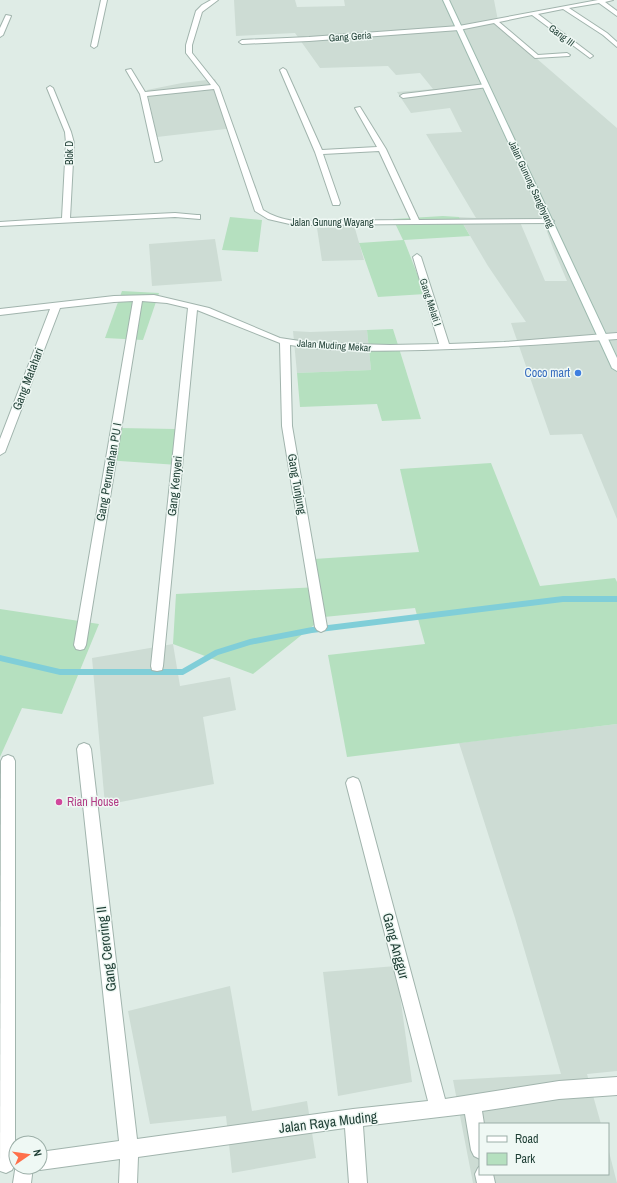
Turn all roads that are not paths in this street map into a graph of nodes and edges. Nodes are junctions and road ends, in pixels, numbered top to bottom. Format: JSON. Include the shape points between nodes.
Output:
{"nodes":[{"id":1,"x":104,"y":0,"type":"edge"},
{"id":2,"x":215,"y":0,"type":"edge"},
{"id":3,"x":446,"y":0,"type":"edge"},
{"id":4,"x":610,"y":0,"type":"edge"},
{"id":5,"x":600,"y":1,"type":"junction"},
{"id":6,"x":564,"y":7,"type":"junction"},
{"id":7,"x":534,"y":14,"type":"junction"},
{"id":8,"x":617,"y":14,"type":"edge"},
{"id":9,"x":8,"y":16,"type":"dead end"},
{"id":10,"x":496,"y":22,"type":"junction"},
{"id":11,"x":459,"y":28,"type":"junction"},
{"id":12,"x":0,"y":36,"type":"edge"},
{"id":13,"x":242,"y":42,"type":"dead end"},
{"id":14,"x":617,"y":45,"type":"edge"},
{"id":15,"x":94,"y":46,"type":"dead end"},
{"id":16,"x":567,"y":56,"type":"dead end"},
{"id":17,"x":590,"y":56,"type":"dead end"},
{"id":18,"x":129,"y":70,"type":"dead end"},
{"id":19,"x":283,"y":70,"type":"dead end"},
{"id":20,"x":486,"y":86,"type":"junction"},
{"id":21,"x":216,"y":87,"type":"junction"},
{"id":22,"x":50,"y":88,"type":"dead end"},
{"id":23,"x":143,"y":94,"type":"junction"},
{"id":24,"x":403,"y":96,"type":"dead end"},
{"id":25,"x":358,"y":108,"type":"dead end"},
{"id":26,"x":382,"y":149,"type":"junction"},
{"id":27,"x":319,"y":152,"type":"junction"},
{"id":28,"x":158,"y":160,"type":"dead end"},
{"id":29,"x":336,"y":203,"type":"dead end"},
{"id":30,"x":197,"y":217,"type":"dead end"},
{"id":31,"x":66,"y":221,"type":"junction"},
{"id":32,"x":550,"y":221,"type":"junction"},
{"id":33,"x":416,"y":222,"type":"junction"},
{"id":34,"x":0,"y":224,"type":"edge"},
{"id":35,"x":417,"y":257,"type":"dead end"},
{"id":36,"x":138,"y":299,"type":"junction"},
{"id":37,"x":56,"y":306,"type":"junction"},
{"id":38,"x":193,"y":307,"type":"junction"},
{"id":39,"x":0,"y":312,"type":"edge"},
{"id":40,"x":617,"y":336,"type":"edge"},
{"id":41,"x":603,"y":337,"type":"junction"},
{"id":42,"x":285,"y":341,"type":"junction"},
{"id":43,"x":445,"y":347,"type":"junction"},
{"id":44,"x":617,"y":368,"type":"edge"},
{"id":45,"x":0,"y":452,"type":"edge"},
{"id":46,"x":321,"y":627,"type":"dead end"},
{"id":47,"x":80,"y":646,"type":"dead end"},
{"id":48,"x":157,"y":666,"type":"dead end"},
{"id":49,"x":84,"y":749,"type":"dead end"},
{"id":50,"x":8,"y":761,"type":"dead end"},
{"id":51,"x":352,"y":783,"type":"dead end"},
{"id":52,"x":617,"y":1086,"type":"edge"},
{"id":53,"x":472,"y":1103,"type":"junction"},
{"id":54,"x":439,"y":1109,"type":"junction"},
{"id":55,"x":353,"y":1118,"type":"junction"},
{"id":56,"x":479,"y":1144,"type":"edge"},
{"id":57,"x":129,"y":1149,"type":"junction"},
{"id":58,"x":48,"y":1160,"type":"edge"},
{"id":59,"x":7,"y":1163,"type":"edge"},
{"id":60,"x":128,"y":1183,"type":"edge"},
{"id":61,"x":358,"y":1183,"type":"edge"}],
"edges":[{"from":1,"to":15,"type":"street"},
{"from":2,"to":21,"type":"street","name":"Jalan Gunung Wayang","via":[[199,11],[189,53]]},
{"from":3,"to":11,"type":"street","name":"Jalan Gunung Sanghyang"},
{"from":4,"to":5,"type":"street","name":"Gang Geria"},
{"from":5,"to":6,"type":"street","name":"Gang Geria"},
{"from":5,"to":8,"type":"street"},
{"from":6,"to":7,"type":"street","name":"Gang Geria"},
{"from":6,"to":14,"type":"street"},
{"from":7,"to":10,"type":"street","name":"Gang Geria"},
{"from":7,"to":17,"type":"street","name":"Gang III"},
{"from":9,"to":12,"type":"street"},
{"from":10,"to":11,"type":"street","name":"Gang Geria"},
{"from":10,"to":16,"type":"street","via":[[506,28],[537,58]]},
{"from":11,"to":13,"type":"street","name":"Gang Geria"},
{"from":11,"to":20,"type":"street","name":"Jalan Gunung Sanghyang"},
{"from":18,"to":23,"type":"street"},
{"from":19,"to":27,"type":"street"},
{"from":20,"to":24,"type":"street"},
{"from":20,"to":32,"type":"street","name":"Jalan Gunung Sanghyang"},
{"from":21,"to":23,"type":"street"},
{"from":21,"to":33,"type":"street","name":"Jalan Gunung Wayang","via":[[259,210],[268,217],[294,223]]},
{"from":22,"to":31,"type":"street","name":"Blok D","via":[[70,143]]},
{"from":23,"to":28,"type":"street"},
{"from":25,"to":26,"type":"street"},
{"from":26,"to":27,"type":"street"},
{"from":26,"to":33,"type":"street"},
{"from":27,"to":29,"type":"street"},
{"from":30,"to":31,"type":"street","via":[[175,215]]},
{"from":31,"to":34,"type":"street"},
{"from":32,"to":33,"type":"street","name":"Jalan Gunung Wayang"},
{"from":32,"to":41,"type":"street","name":"Jalan Gunung Sanghyang"},
{"from":35,"to":43,"type":"street","name":"Gang Melati I"},
{"from":36,"to":37,"type":"street","name":"Jalan Muding Mekar","via":[[114,299]]},
{"from":36,"to":38,"type":"street","name":"Jalan Muding Mekar","via":[[167,300]]},
{"from":36,"to":47,"type":"street","name":"Gang Perumahan PU I"},
{"from":37,"to":39,"type":"street","name":"Jalan Muding Mekar"},
{"from":37,"to":45,"type":"street","name":"Gang Matahari"},
{"from":38,"to":42,"type":"street","name":"Jalan Muding Mekar"},
{"from":38,"to":48,"type":"street","name":"Gang Kenyeri"},
{"from":40,"to":41,"type":"street","name":"Jalan Muding Mekar"},
{"from":41,"to":43,"type":"street","name":"Jalan Muding Mekar"},
{"from":41,"to":44,"type":"street","name":"Jalan Gunung Sanghyang"},
{"from":42,"to":43,"type":"street","name":"Jalan Muding Mekar","via":[[321,346]]},
{"from":42,"to":46,"type":"street","name":"Gang Tunjung","via":[[287,426]]},
{"from":49,"to":57,"type":"street","name":"Gang Ceroring II"},
{"from":50,"to":59,"type":"street"},
{"from":51,"to":54,"type":"street","name":"Gang Anggur"},
{"from":52,"to":53,"type":"street","name":"Jalan Raya Muding","via":[[559,1090]]},
{"from":53,"to":54,"type":"street","name":"Jalan Raya Muding"},
{"from":53,"to":56,"type":"street"},
{"from":54,"to":55,"type":"street","name":"Jalan Raya Muding"},
{"from":55,"to":57,"type":"street","name":"Jalan Raya Muding"},
{"from":55,"to":61,"type":"street"},
{"from":57,"to":58,"type":"street","name":"Jalan Raya Muding"},
{"from":57,"to":60,"type":"street","name":"Gang Ceroring II"}]}
